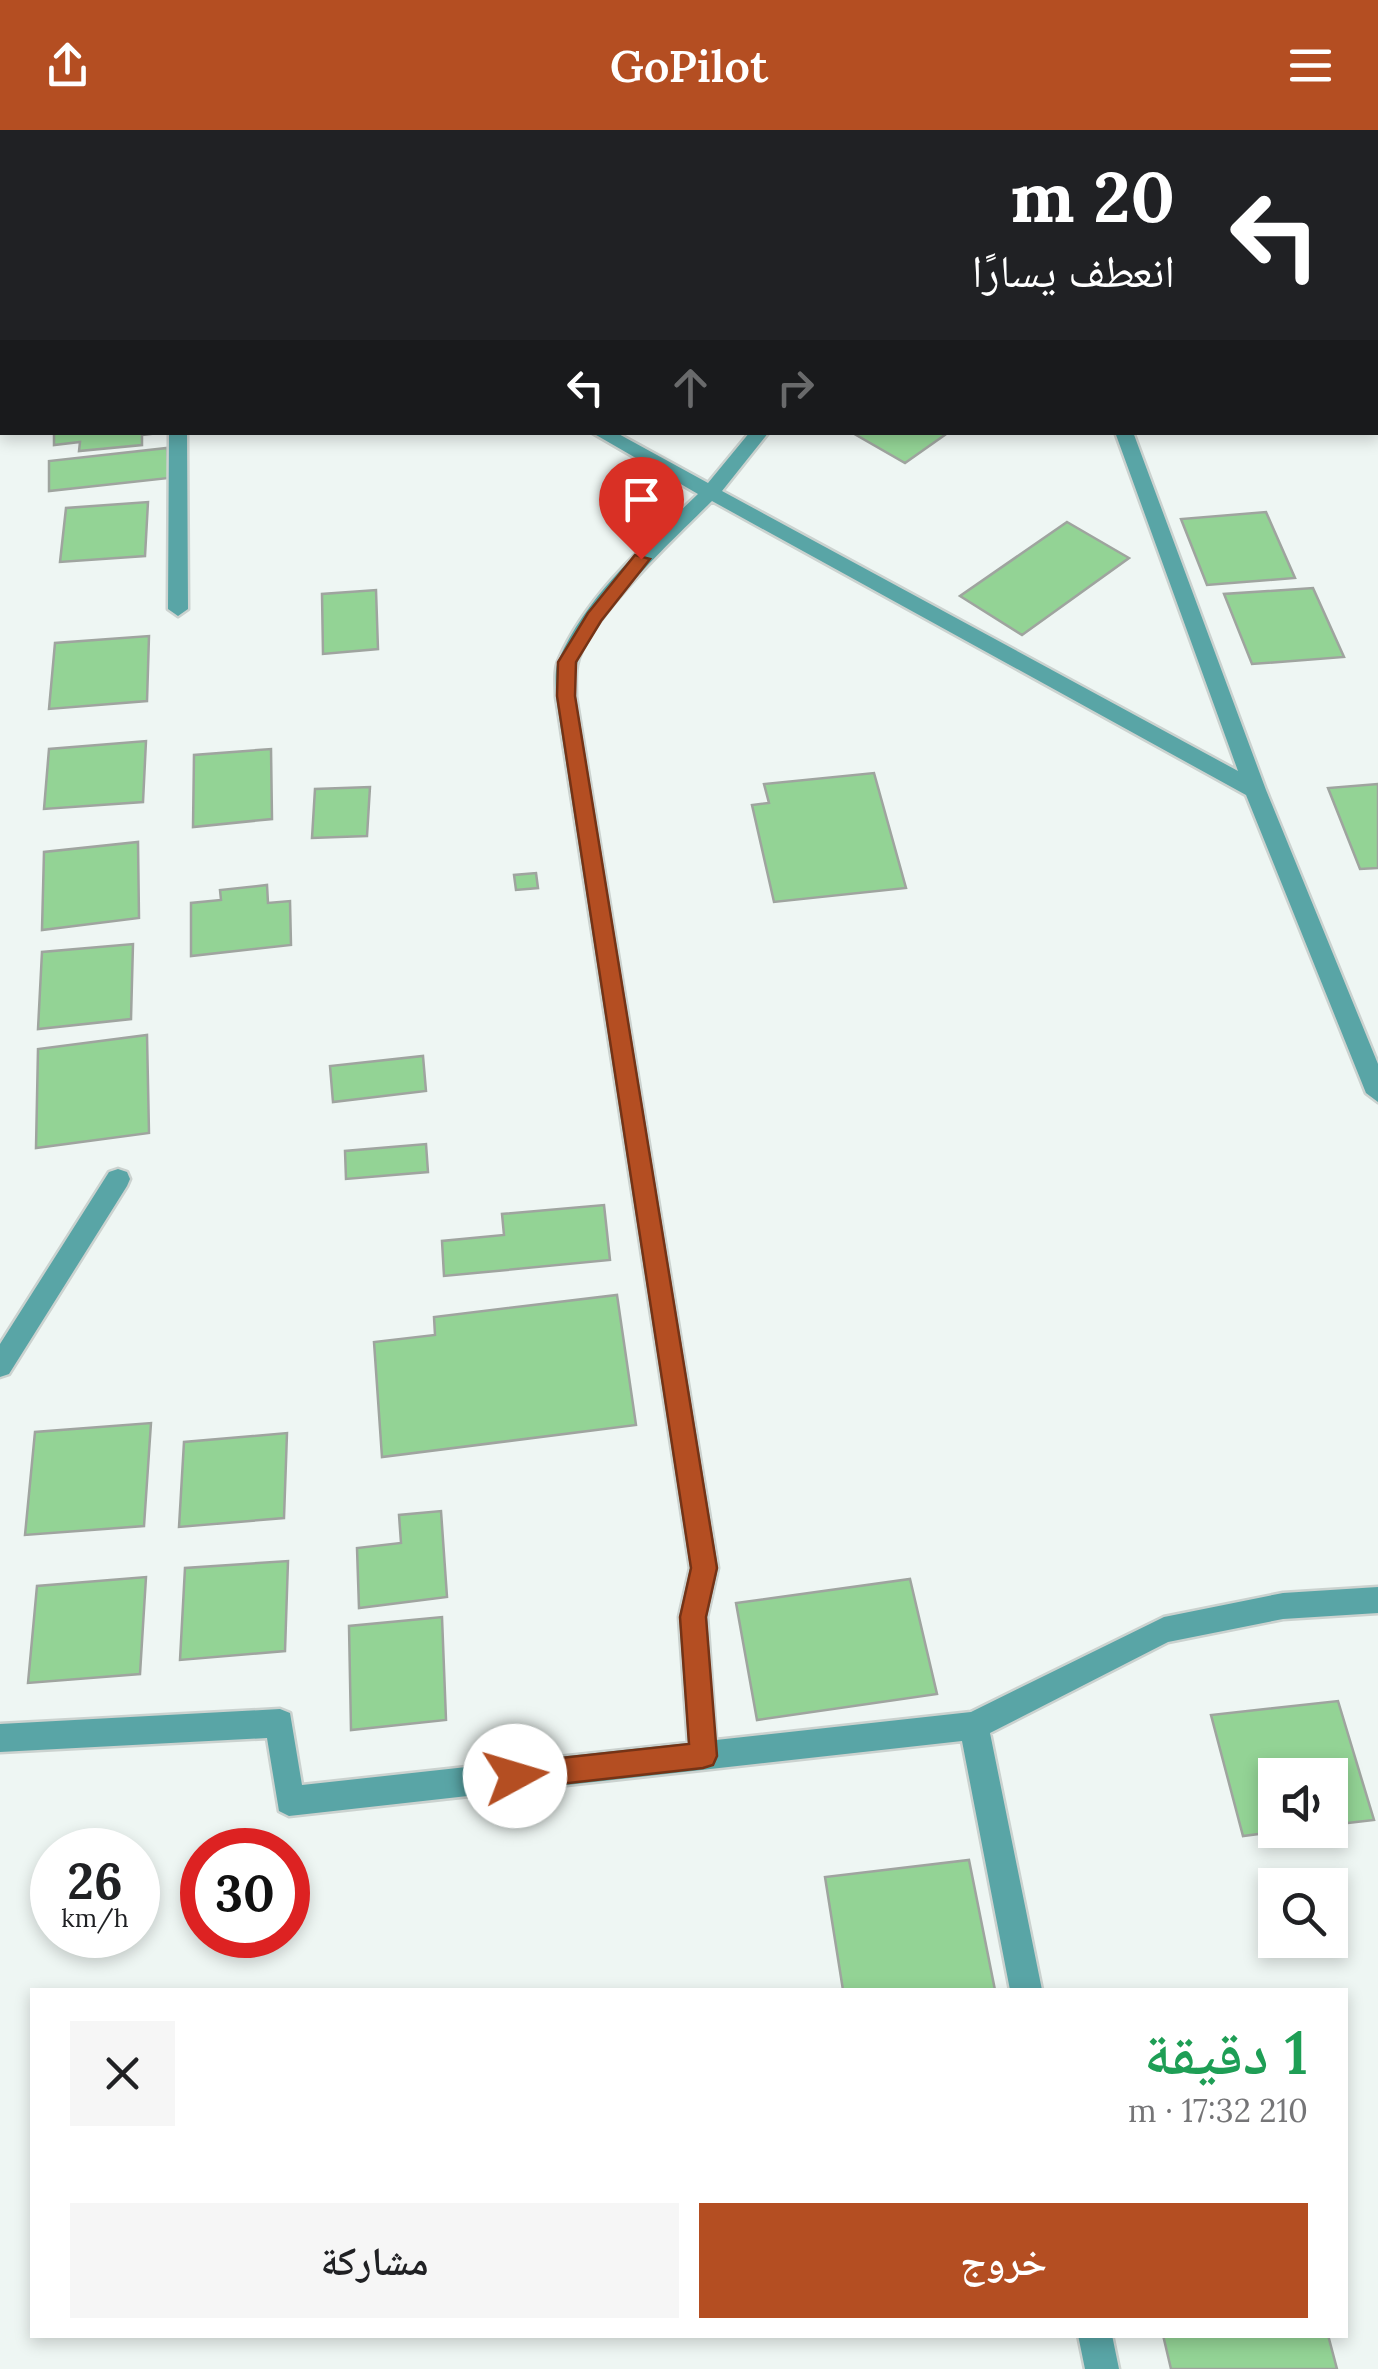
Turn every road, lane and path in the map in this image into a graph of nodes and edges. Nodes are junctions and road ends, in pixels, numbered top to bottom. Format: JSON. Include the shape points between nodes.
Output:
{"nodes":[{"id":1,"x":178,"y":435,"type":"edge"},
{"id":2,"x":605,"y":435,"type":"edge"},
{"id":3,"x":758,"y":435,"type":"edge"},
{"id":4,"x":1125,"y":435,"type":"edge"},
{"id":5,"x":710,"y":493,"type":"junction"},
{"id":6,"x":178,"y":609,"type":"dead end"},
{"id":7,"x":1254,"y":790,"type":"junction"},
{"id":8,"x":1378,"y":1093,"type":"edge"},
{"id":9,"x":118,"y":1180,"type":"dead end"},
{"id":10,"x":0,"y":1366,"type":"edge"},
{"id":11,"x":1378,"y":1600,"type":"edge"},
{"id":12,"x":974,"y":1726,"type":"junction"},
{"id":13,"x":0,"y":1738,"type":"edge"},
{"id":14,"x":703,"y":1756,"type":"junction"},
{"id":15,"x":1026,"y":1988,"type":"edge"},
{"id":16,"x":1096,"y":2338,"type":"edge"},
{"id":17,"x":1102,"y":2369,"type":"edge"}],
"edges":[{"from":1,"to":6,"type":"street"},
{"from":2,"to":5,"type":"street"},
{"from":3,"to":5,"type":"street"},
{"from":4,"to":7,"type":"street"},
{"from":5,"to":7,"type":"street"},
{"from":5,"to":14,"type":"street","via":[[641,559],[594,617],[567,662],[566,696],[704,1568],[693,1617]]},
{"from":7,"to":8,"type":"street"},
{"from":9,"to":10,"type":"street"},
{"from":11,"to":12,"type":"street","via":[[1283,1606],[1164,1630]]},
{"from":12,"to":14,"type":"street"},
{"from":12,"to":15,"type":"street"},
{"from":13,"to":14,"type":"street","via":[[280,1723],[289,1801]]},
{"from":16,"to":17,"type":"street"}]}
